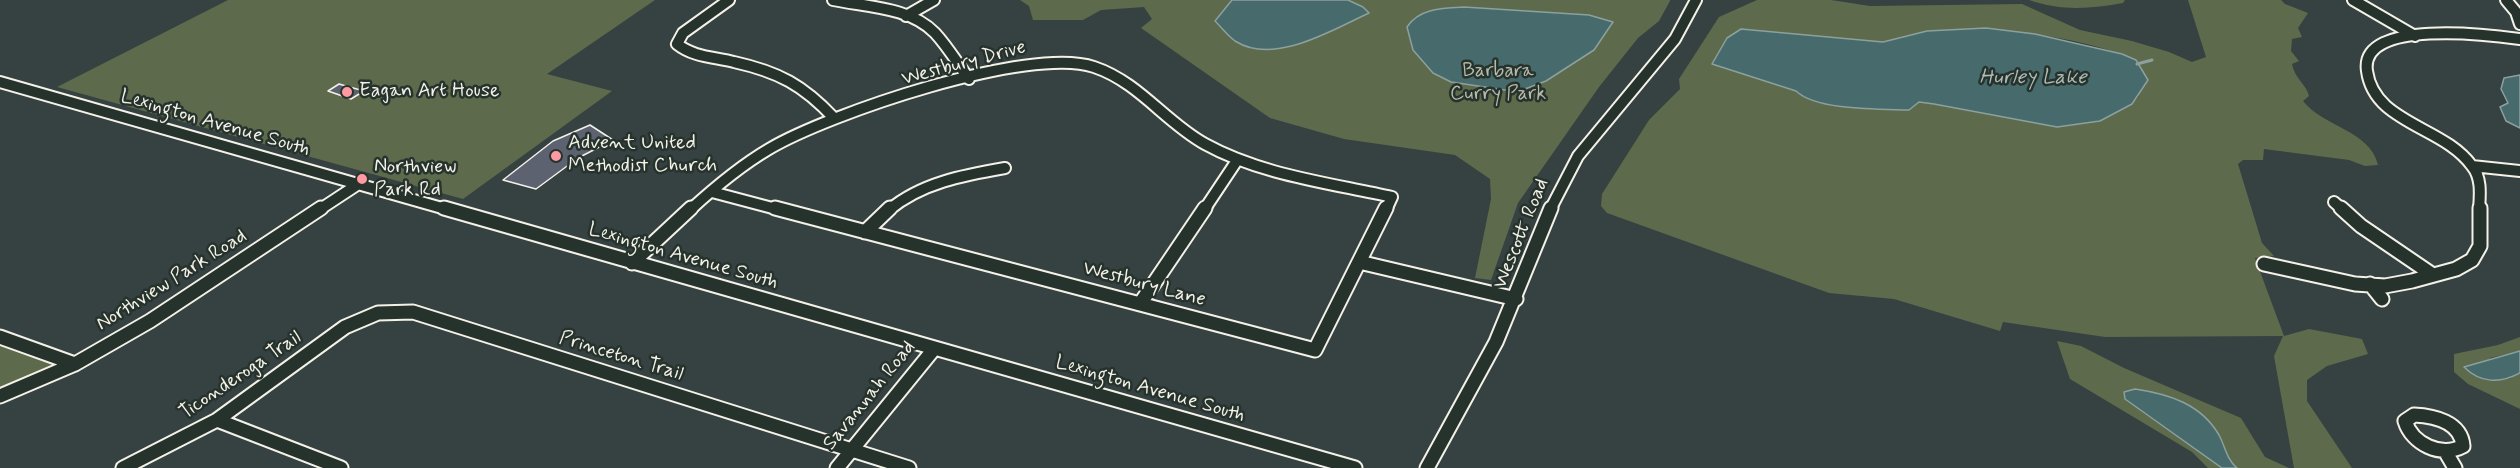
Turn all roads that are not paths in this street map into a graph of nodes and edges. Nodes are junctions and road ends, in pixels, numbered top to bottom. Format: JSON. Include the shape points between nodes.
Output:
{"nodes":[{"id":1,"x":729,"y":0,"type":"edge"},
{"id":2,"x":833,"y":0,"type":"edge"},
{"id":3,"x":934,"y":0,"type":"edge"},
{"id":4,"x":1696,"y":0,"type":"edge"},
{"id":5,"x":2354,"y":0,"type":"edge"},
{"id":6,"x":2506,"y":0,"type":"edge"},
{"id":7,"x":906,"y":16,"type":"junction"},
{"id":8,"x":2520,"y":24,"type":"edge"},
{"id":9,"x":2415,"y":36,"type":"junction"},
{"id":10,"x":2520,"y":39,"type":"edge"},
{"id":11,"x":969,"y":79,"type":"junction"},
{"id":12,"x":0,"y":82,"type":"edge"},
{"id":13,"x":834,"y":118,"type":"junction"},
{"id":14,"x":1238,"y":159,"type":"junction"},
{"id":15,"x":2472,"y":166,"type":"junction"},
{"id":16,"x":1005,"y":168,"type":"dead end"},
{"id":17,"x":2520,"y":171,"type":"edge"},
{"id":18,"x":357,"y":184,"type":"junction"},
{"id":19,"x":712,"y":192,"type":"junction"},
{"id":20,"x":2334,"y":202,"type":"dead end"},
{"id":21,"x":865,"y":232,"type":"junction"},
{"id":22,"x":1359,"y":262,"type":"junction"},
{"id":23,"x":632,"y":263,"type":"junction"},
{"id":24,"x":2264,"y":264,"type":"dead end"},
{"id":25,"x":2433,"y":275,"type":"junction"},
{"id":26,"x":2370,"y":284,"type":"junction"},
{"id":27,"x":1516,"y":299,"type":"junction"},
{"id":28,"x":2382,"y":299,"type":"dead end"},
{"id":29,"x":1140,"y":304,"type":"junction"},
{"id":30,"x":378,"y":313,"type":"joint"},
{"id":31,"x":0,"y":337,"type":"edge"},
{"id":32,"x":934,"y":349,"type":"junction"},
{"id":33,"x":75,"y":364,"type":"junction"},
{"id":34,"x":0,"y":396,"type":"edge"},
{"id":35,"x":217,"y":420,"type":"junction"},
{"id":36,"x":851,"y":450,"type":"junction"},
{"id":37,"x":2445,"y":451,"type":"dead end"},
{"id":38,"x":123,"y":468,"type":"edge"},
{"id":39,"x":341,"y":468,"type":"edge"},
{"id":40,"x":837,"y":468,"type":"edge"},
{"id":41,"x":909,"y":468,"type":"edge"},
{"id":42,"x":1355,"y":468,"type":"edge"},
{"id":43,"x":1427,"y":468,"type":"edge"},
{"id":44,"x":2455,"y":468,"type":"edge"}],
"edges":[{"from":1,"to":13,"type":"street","via":[[683,33],[677,44],[687,52],[786,78],[809,92]]},
{"from":2,"to":7,"type":"street"},
{"from":3,"to":7,"type":"street"},
{"from":4,"to":27,"type":"street","name":"Wescott Road","via":[[1675,38],[1578,155],[1551,205]]},
{"from":5,"to":9,"type":"street"},
{"from":6,"to":8,"type":"street"},
{"from":7,"to":11,"type":"street","via":[[934,32]]},
{"from":9,"to":10,"type":"street","via":[[2466,32]]},
{"from":9,"to":15,"type":"street","via":[[2390,40],[2374,50],[2366,61],[2371,86],[2386,106],[2452,147]]},
{"from":11,"to":13,"type":"street","name":"Westbury Drive"},
{"from":11,"to":14,"type":"street","name":"Westbury Drive","via":[[1035,63],[1062,62],[1109,71],[1130,82],[1188,134]]},
{"from":12,"to":18,"type":"street","name":"Lexington Avenue South"},
{"from":13,"to":19,"type":"street","name":"Westbury Drive","via":[[768,149]]},
{"from":14,"to":22,"type":"street","name":"Westbury Drive","via":[[1392,197]]},
{"from":14,"to":29,"type":"street"},
{"from":15,"to":17,"type":"street"},
{"from":15,"to":25,"type":"street","via":[[2480,182],[2479,249],[2467,266]]},
{"from":16,"to":21,"type":"street","via":[[935,183],[896,204]]},
{"from":18,"to":23,"type":"street","name":"Lexington Avenue South"},
{"from":18,"to":33,"type":"street","name":"Northview Park Road","via":[[150,321]]},
{"from":19,"to":21,"type":"street","name":"Westbury Lane"},
{"from":19,"to":23,"type":"street","name":"Westbury Drive"},
{"from":20,"to":25,"type":"street","via":[[2361,226]]},
{"from":21,"to":29,"type":"street","name":"Westbury Lane"},
{"from":22,"to":27,"type":"street"},
{"from":22,"to":29,"type":"street","name":"Westbury Lane","via":[[1315,350]]},
{"from":23,"to":32,"type":"street","name":"Lexington Avenue South"},
{"from":24,"to":26,"type":"street"},
{"from":25,"to":26,"type":"street","via":[[2405,283]]},
{"from":26,"to":28,"type":"street"},
{"from":27,"to":43,"type":"street","name":"Wescott Road"},
{"from":30,"to":35,"type":"street","name":"Ticonderoga Trail","via":[[345,327]]},
{"from":30,"to":36,"type":"street","name":"Princeton Trail","via":[[413,312]]},
{"from":31,"to":33,"type":"street"},
{"from":32,"to":36,"type":"street","name":"Savannah Road"},
{"from":32,"to":42,"type":"street","name":"Lexington Avenue South"},
{"from":33,"to":34,"type":"street","name":"Northview Park Road"},
{"from":35,"to":38,"type":"street","name":"Ticonderoga Trail"},
{"from":35,"to":39,"type":"street"},
{"from":36,"to":40,"type":"street","name":"Savannah Road"},
{"from":36,"to":41,"type":"street","name":"Princeton Trail"},
{"from":37,"to":44,"type":"street"}]}
